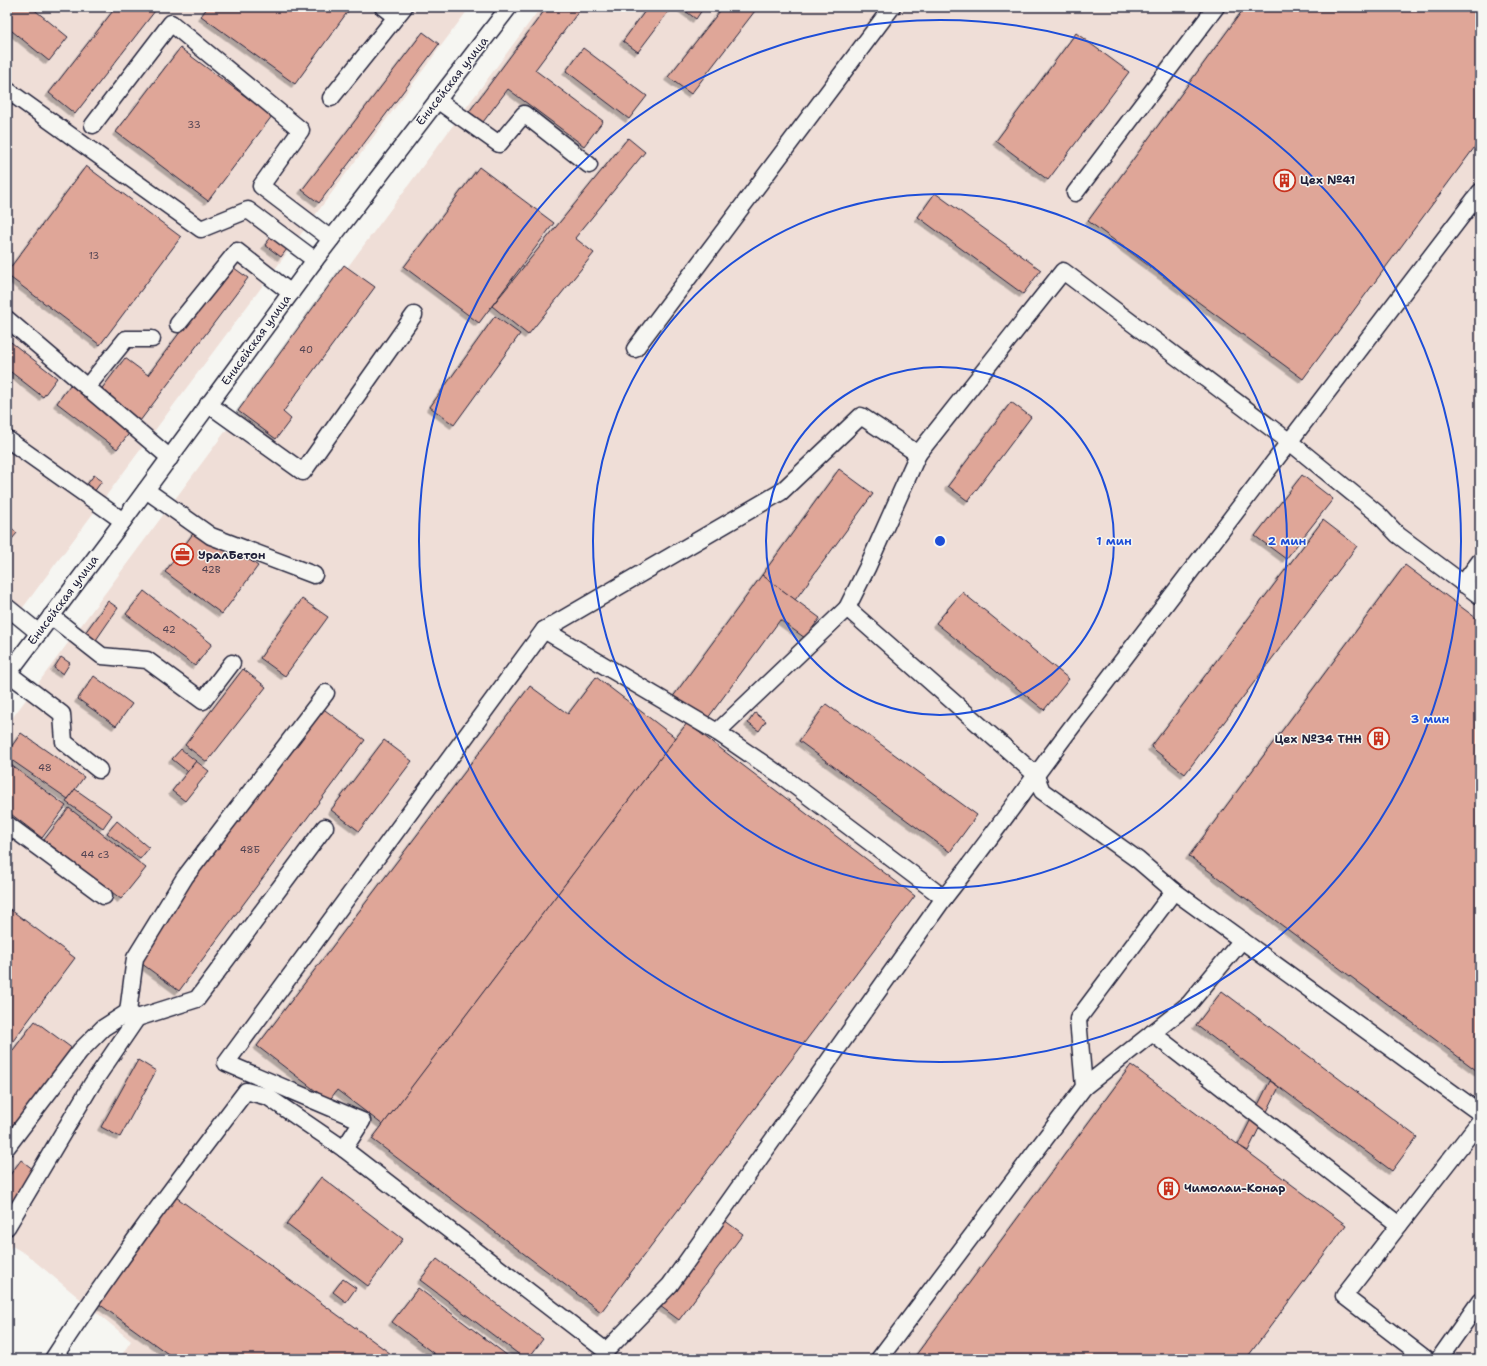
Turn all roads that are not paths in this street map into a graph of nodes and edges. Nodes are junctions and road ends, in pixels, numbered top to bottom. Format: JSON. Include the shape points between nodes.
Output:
{"nodes":[{"id":1,"x":383,"y":7,"type":"edge"},
{"id":2,"x":509,"y":7,"type":"edge"},
{"id":3,"x":892,"y":7,"type":"edge"},
{"id":4,"x":1216,"y":7,"type":"edge"},
{"id":5,"x":400,"y":12,"type":"edge"},
{"id":6,"x":7,"y":90,"type":"edge"},
{"id":7,"x":331,"y":98,"type":"dead end"},
{"id":8,"x":437,"y":100,"type":"junction"},
{"id":9,"x":93,"y":125,"type":"dead end"},
{"id":10,"x":589,"y":165,"type":"dead end"},
{"id":11,"x":1480,"y":192,"type":"edge"},
{"id":12,"x":1075,"y":193,"type":"dead end"},
{"id":13,"x":331,"y":239,"type":"junction"},
{"id":14,"x":315,"y":260,"type":"junction"},
{"id":15,"x":291,"y":293,"type":"junction"},
{"id":16,"x":414,"y":315,"type":"dead end"},
{"id":17,"x":7,"y":319,"type":"edge"},
{"id":18,"x":178,"y":324,"type":"dead end"},
{"id":19,"x":152,"y":339,"type":"dead end"},
{"id":20,"x":635,"y":349,"type":"dead end"},
{"id":21,"x":87,"y":387,"type":"junction"},
{"id":22,"x":208,"y":404,"type":"junction"},
{"id":23,"x":7,"y":439,"type":"edge"},
{"id":24,"x":1291,"y":442,"type":"junction"},
{"id":25,"x":918,"y":454,"type":"junction"},
{"id":26,"x":170,"y":458,"type":"junction"},
{"id":27,"x":146,"y":490,"type":"junction"},
{"id":28,"x":124,"y":521,"type":"junction"},
{"id":29,"x":1480,"y":561,"type":"edge"},
{"id":30,"x":314,"y":575,"type":"dead end"},
{"id":31,"x":1463,"y":584,"type":"junction"},
{"id":32,"x":1480,"y":596,"type":"edge"},
{"id":33,"x":7,"y":607,"type":"edge"},
{"id":34,"x":846,"y":608,"type":"junction"},
{"id":35,"x":51,"y":616,"type":"junction"},
{"id":36,"x":544,"y":630,"type":"junction"},
{"id":37,"x":39,"y":633,"type":"junction"},
{"id":38,"x":232,"y":663,"type":"dead end"},
{"id":39,"x":8,"y":674,"type":"edge"},
{"id":40,"x":326,"y":693,"type":"dead end"},
{"id":41,"x":717,"y":732,"type":"junction"},
{"id":42,"x":99,"y":770,"type":"dead end"},
{"id":43,"x":1035,"y":774,"type":"junction"},
{"id":44,"x":7,"y":825,"type":"edge"},
{"id":45,"x":325,"y":827,"type":"dead end"},
{"id":46,"x":1174,"y":891,"type":"junction"},
{"id":47,"x":104,"y":896,"type":"dead end"},
{"id":48,"x":944,"y":898,"type":"junction"},
{"id":49,"x":1242,"y":940,"type":"junction"},
{"id":50,"x":133,"y":1015,"type":"junction"},
{"id":51,"x":1152,"y":1033,"type":"junction"},
{"id":52,"x":1084,"y":1087,"type":"junction"},
{"id":53,"x":1480,"y":1113,"type":"edge"},
{"id":54,"x":1480,"y":1121,"type":"edge"},
{"id":55,"x":7,"y":1147,"type":"edge"},
{"id":56,"x":344,"y":1149,"type":"junction"},
{"id":57,"x":1399,"y":1225,"type":"junction"},
{"id":58,"x":7,"y":1227,"type":"edge"},
{"id":59,"x":1480,"y":1301,"type":"edge"},
{"id":60,"x":52,"y":1359,"type":"edge"},
{"id":61,"x":879,"y":1359,"type":"edge"},
{"id":62,"x":1426,"y":1359,"type":"edge"},
{"id":63,"x":1440,"y":1359,"type":"edge"}],
"edges":[{"from":1,"to":5,"type":"street"},
{"from":2,"to":8,"type":"street","name":"Енисейская улица"},
{"from":3,"to":20,"type":"street"},
{"from":4,"to":12,"type":"street"},
{"from":5,"to":7,"type":"street"},
{"from":6,"to":14,"type":"street","via":[[201,229],[248,210]]},
{"from":8,"to":10,"type":"street","via":[[499,144],[524,114]]},
{"from":8,"to":13,"type":"street","name":"Енисейская улица"},
{"from":9,"to":13,"type":"street","via":[[171,23],[301,130],[261,186]]},
{"from":11,"to":24,"type":"street"},
{"from":13,"to":14,"type":"street","name":"Енисейская улица"},
{"from":14,"to":15,"type":"street","name":"Енисейская улица"},
{"from":15,"to":18,"type":"street","via":[[237,251]]},
{"from":15,"to":22,"type":"street","name":"Енисейская улица"},
{"from":16,"to":22,"type":"street","via":[[303,472]]},
{"from":17,"to":21,"type":"street"},
{"from":19,"to":21,"type":"street","via":[[126,339]]},
{"from":21,"to":26,"type":"street"},
{"from":22,"to":26,"type":"street","name":"Енисейская улица"},
{"from":23,"to":28,"type":"street"},
{"from":24,"to":25,"type":"street","via":[[1063,271]]},
{"from":24,"to":31,"type":"street","via":[[1378,514],[1398,535]]},
{"from":24,"to":43,"type":"street"},
{"from":25,"to":34,"type":"street","via":[[867,568]]},
{"from":25,"to":36,"type":"street","via":[[861,416],[781,492]]},
{"from":26,"to":27,"type":"street","name":"Енисейская улица"},
{"from":27,"to":28,"type":"street","name":"Енисейская улица"},
{"from":27,"to":30,"type":"street","via":[[212,536]]},
{"from":28,"to":35,"type":"street","name":"Енисейская улица"},
{"from":29,"to":31,"type":"street"},
{"from":31,"to":32,"type":"street"},
{"from":33,"to":37,"type":"street"},
{"from":34,"to":41,"type":"street"},
{"from":34,"to":43,"type":"street"},
{"from":35,"to":37,"type":"street","name":"Енисейская улица"},
{"from":35,"to":38,"type":"street","via":[[102,656],[147,660],[203,701]]},
{"from":36,"to":41,"type":"street"},
{"from":36,"to":56,"type":"street","via":[[226,1063],[362,1121]]},
{"from":37,"to":39,"type":"street","name":"Енисейская улица"},
{"from":39,"to":42,"type":"street","via":[[62,714],[64,742]]},
{"from":40,"to":50,"type":"street","via":[[181,884],[136,958]]},
{"from":41,"to":48,"type":"street","via":[[783,777]]},
{"from":43,"to":46,"type":"street","via":[[1042,791],[1138,860]]},
{"from":43,"to":48,"type":"street"},
{"from":44,"to":47,"type":"street"},
{"from":45,"to":50,"type":"street","via":[[197,999]]},
{"from":46,"to":49,"type":"street"},
{"from":46,"to":52,"type":"street","via":[[1078,1019]]},
{"from":48,"to":56,"type":"street","via":[[670,1285],[606,1351]]},
{"from":49,"to":51,"type":"street","via":[[1189,1004]]},
{"from":49,"to":53,"type":"street"},
{"from":50,"to":55,"type":"street","via":[[103,1028],[80,1051]]},
{"from":50,"to":58,"type":"street"},
{"from":51,"to":52,"type":"street"},
{"from":51,"to":57,"type":"street"},
{"from":52,"to":61,"type":"street"},
{"from":54,"to":57,"type":"street"},
{"from":56,"to":60,"type":"street","via":[[268,1097],[246,1091],[136,1237]]},
{"from":57,"to":62,"type":"street","via":[[1344,1296]]},
{"from":59,"to":63,"type":"street"}]}
